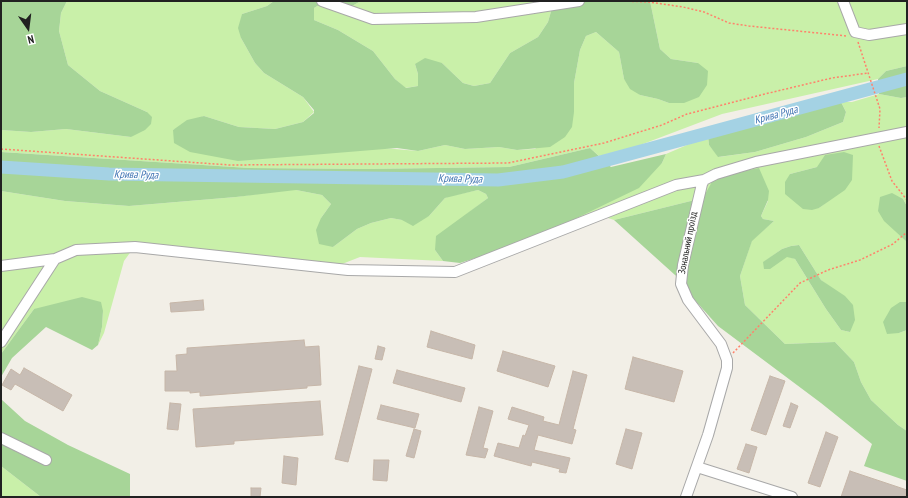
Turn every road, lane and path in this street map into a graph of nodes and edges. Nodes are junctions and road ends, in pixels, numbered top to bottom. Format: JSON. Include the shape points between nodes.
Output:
{"nodes":[{"id":1,"x":322,"y":1,"type":"edge"},
{"id":2,"x":579,"y":1,"type":"edge"},
{"id":3,"x":620,"y":1,"type":"edge"},
{"id":4,"x":843,"y":1,"type":"edge"},
{"id":5,"x":907,"y":29,"type":"edge"},
{"id":6,"x":854,"y":37,"type":"junction"},
{"id":7,"x":868,"y":73,"type":"junction"},
{"id":8,"x":907,"y":132,"type":"edge"},
{"id":9,"x":878,"y":137,"type":"junction"},
{"id":10,"x":1,"y":149,"type":"edge"},
{"id":11,"x":704,"y":180,"type":"junction"},
{"id":12,"x":907,"y":200,"type":"edge"},
{"id":13,"x":907,"y":232,"type":"edge"},
{"id":14,"x":55,"y":259,"type":"junction"},
{"id":15,"x":1,"y":266,"type":"edge"},
{"id":16,"x":1,"y":342,"type":"edge"},
{"id":17,"x":727,"y":360,"type":"junction"},
{"id":18,"x":1,"y":438,"type":"edge"},
{"id":19,"x":46,"y":460,"type":"dead end"},
{"id":20,"x":696,"y":467,"type":"junction"},
{"id":21,"x":686,"y":497,"type":"edge"},
{"id":22,"x":792,"y":497,"type":"edge"}],
"edges":[{"from":1,"to":2,"type":"street","via":[[373,19],[476,17]]},
{"from":3,"to":6,"type":"path","via":[[683,7],[704,12],[729,23]]},
{"from":4,"to":6,"type":"street"},
{"from":5,"to":6,"type":"street"},
{"from":6,"to":7,"type":"path"},
{"from":7,"to":9,"type":"path","via":[[880,109]]},
{"from":7,"to":10,"type":"path","via":[[832,78],[769,93],[688,114],[604,143],[508,163],[230,165]]},
{"from":8,"to":9,"type":"street"},
{"from":9,"to":11,"type":"street","via":[[756,162]]},
{"from":9,"to":12,"type":"path","via":[[892,181]]},
{"from":11,"to":14,"type":"street","via":[[676,185],[455,272],[348,270],[136,247],[76,250]]},
{"from":11,"to":17,"type":"street","name":"Зональний проїзд","via":[[699,189],[681,284],[688,300],[721,344]]},
{"from":13,"to":17,"type":"path","via":[[893,244],[860,260],[828,270],[800,283]]},
{"from":14,"to":15,"type":"street"},
{"from":14,"to":16,"type":"street"},
{"from":17,"to":20,"type":"street","via":[[726,375]]},
{"from":18,"to":19,"type":"street"},
{"from":20,"to":21,"type":"street"},
{"from":20,"to":22,"type":"street"}]}
